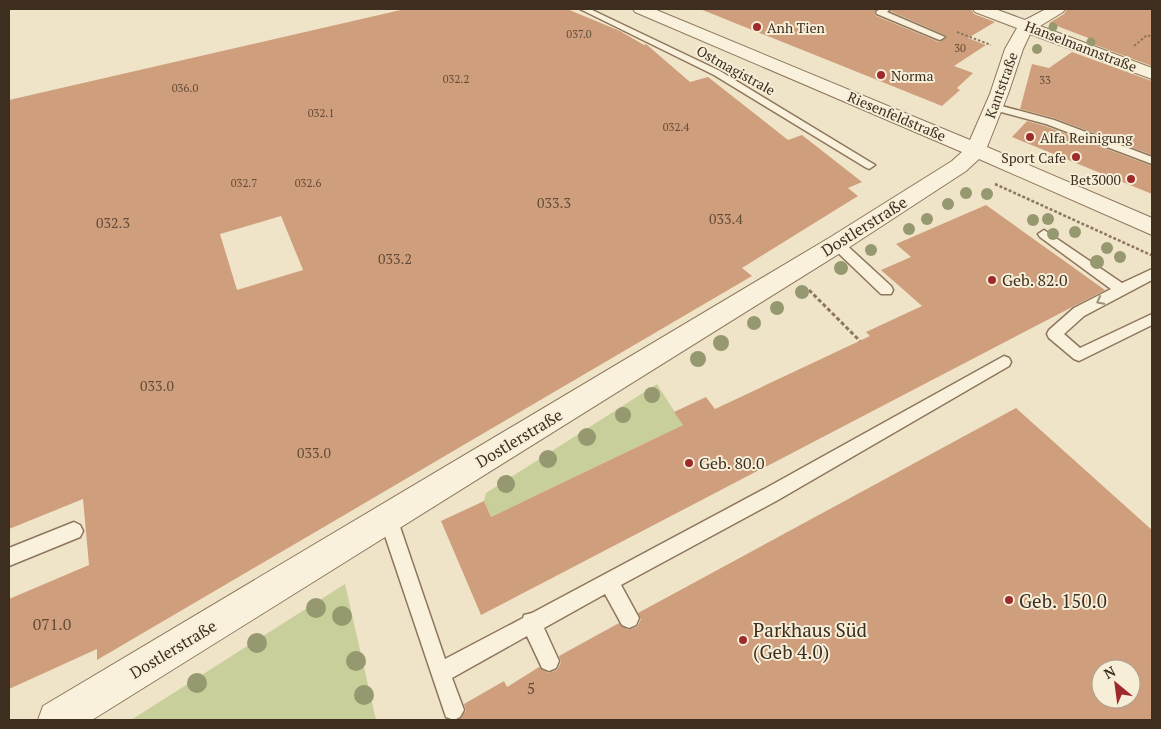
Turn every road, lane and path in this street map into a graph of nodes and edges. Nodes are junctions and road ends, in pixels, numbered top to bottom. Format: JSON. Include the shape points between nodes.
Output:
{"nodes":[{"id":1,"x":584,"y":9,"type":"edge"},
{"id":2,"x":641,"y":9,"type":"edge"},
{"id":3,"x":886,"y":9,"type":"edge"},
{"id":4,"x":981,"y":9,"type":"edge"},
{"id":5,"x":1057,"y":9,"type":"edge"},
{"id":6,"x":1027,"y":26,"type":"junction"},
{"id":7,"x":940,"y":37,"type":"joint"},
{"id":8,"x":1013,"y":51,"type":"junction"},
{"id":9,"x":1152,"y":74,"type":"edge"},
{"id":10,"x":994,"y":107,"type":"junction"},
{"id":11,"x":976,"y":150,"type":"junction"},
{"id":12,"x":1152,"y":161,"type":"edge"},
{"id":13,"x":870,"y":165,"type":"dead end"},
{"id":14,"x":1152,"y":227,"type":"edge"},
{"id":15,"x":1044,"y":234,"type":"dead end"},
{"id":16,"x":837,"y":244,"type":"junction"},
{"id":17,"x":1152,"y":274,"type":"edge"},
{"id":18,"x":803,"y":285,"type":"dead end"},
{"id":19,"x":886,"y":290,"type":"dead end"},
{"id":20,"x":1122,"y":290,"type":"junction"},
{"id":21,"x":1152,"y":319,"type":"edge"},
{"id":22,"x":860,"y":341,"type":"dead end"},
{"id":23,"x":1004,"y":362,"type":"dead end"},
{"id":24,"x":388,"y":518,"type":"junction"},
{"id":25,"x":74,"y":531,"type":"dead end"},
{"id":26,"x":9,"y":557,"type":"edge"},
{"id":27,"x":608,"y":581,"type":"junction"},
{"id":28,"x":629,"y":618,"type":"dead end"},
{"id":29,"x":531,"y":622,"type":"junction"},
{"id":30,"x":549,"y":661,"type":"dead end"},
{"id":31,"x":440,"y":673,"type":"junction"},
{"id":32,"x":453,"y":710,"type":"dead end"},
{"id":33,"x":56,"y":720,"type":"edge"}],
"edges":[{"from":1,"to":13,"type":"lane","name":"Ostmagistrale","via":[[717,73]]},
{"from":2,"to":11,"type":"street","name":"Riesenfeldstraße"},
{"from":3,"to":7,"type":"lane","via":[[880,12]]},
{"from":4,"to":6,"type":"street","name":"Hanselmannstraße"},
{"from":5,"to":6,"type":"street"},
{"from":6,"to":8,"type":"street","name":"Kantstraße"},
{"from":6,"to":9,"type":"street","name":"Hanselmannstraße"},
{"from":7,"to":8,"type":"path","via":[[952,30]]},
{"from":8,"to":10,"type":"street","name":"Kantstraße"},
{"from":10,"to":11,"type":"street","name":"Kantstraße"},
{"from":10,"to":12,"type":"lane","via":[[1050,122]]},
{"from":11,"to":14,"type":"street","name":"Riesenfeldstraße"},
{"from":11,"to":16,"type":"street","name":"Dostlerstraße","via":[[947,174]]},
{"from":15,"to":20,"type":"lane"},
{"from":16,"to":19,"type":"lane"},
{"from":16,"to":24,"type":"street","name":"Dostlerstraße"},
{"from":17,"to":20,"type":"lane"},
{"from":18,"to":22,"type":"path"},
{"from":20,"to":21,"type":"lane","one_way":true,"via":[[1080,312],[1054,334],[1080,355]]},
{"from":23,"to":27,"type":"lane","via":[[772,494]]},
{"from":24,"to":31,"type":"lane"},
{"from":24,"to":33,"type":"street","name":"Dostlerstraße"},
{"from":25,"to":26,"type":"lane"},
{"from":27,"to":28,"type":"lane"},
{"from":27,"to":29,"type":"lane"},
{"from":29,"to":30,"type":"lane"},
{"from":29,"to":31,"type":"lane"},
{"from":31,"to":32,"type":"lane"}]}
